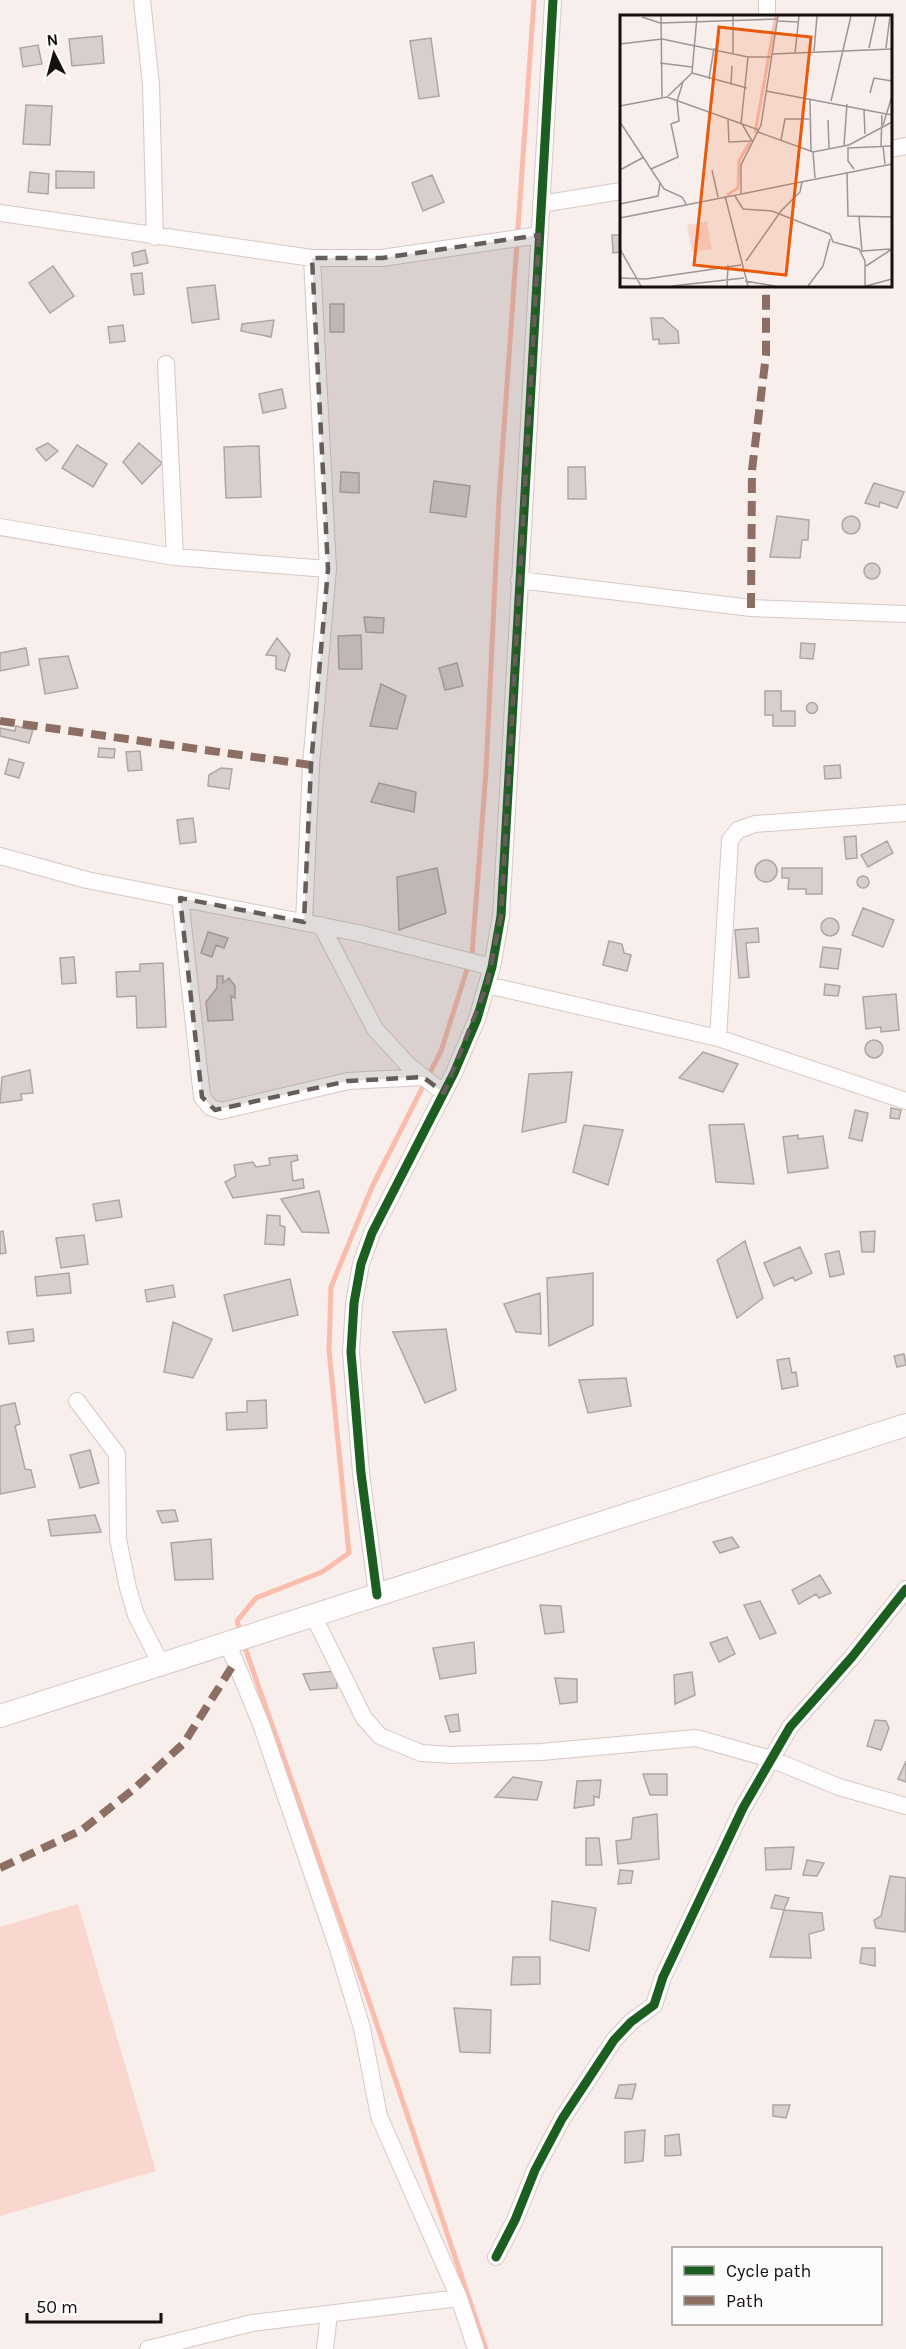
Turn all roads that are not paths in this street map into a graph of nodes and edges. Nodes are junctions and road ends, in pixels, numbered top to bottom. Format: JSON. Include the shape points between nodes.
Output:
{"nodes":[{"id":1,"x":142,"y":0,"type":"edge"},
{"id":2,"x":553,"y":0,"type":"edge"},
{"id":3,"x":906,"y":146,"type":"edge"},
{"id":4,"x":891,"y":149,"type":"edge"},
{"id":5,"x":620,"y":192,"type":"edge"},
{"id":6,"x":541,"y":204,"type":"junction"},
{"id":7,"x":0,"y":213,"type":"edge"},
{"id":8,"x":539,"y":235,"type":"junction"},
{"id":9,"x":155,"y":237,"type":"junction"},
{"id":10,"x":312,"y":258,"type":"junction"},
{"id":11,"x":166,"y":364,"type":"dead end"},
{"id":12,"x":0,"y":527,"type":"edge"},
{"id":13,"x":175,"y":557,"type":"junction"},
{"id":14,"x":328,"y":569,"type":"junction"},
{"id":15,"x":519,"y":580,"type":"junction"},
{"id":16,"x":906,"y":614,"type":"edge"},
{"id":17,"x":906,"y":813,"type":"edge"},
{"id":18,"x":0,"y":856,"type":"edge"},
{"id":19,"x":180,"y":898,"type":"junction"},
{"id":20,"x":304,"y":922,"type":"junction"},
{"id":21,"x":321,"y":926,"type":"junction"},
{"id":22,"x":492,"y":967,"type":"junction"},
{"id":23,"x":487,"y":985,"type":"junction"},
{"id":24,"x":718,"y":1038,"type":"junction"},
{"id":25,"x":423,"y":1077,"type":"junction"},
{"id":26,"x":444,"y":1093,"type":"junction"},
{"id":27,"x":906,"y":1101,"type":"edge"},
{"id":28,"x":77,"y":1401,"type":"dead end"},
{"id":29,"x":906,"y":1425,"type":"edge"},
{"id":30,"x":906,"y":1589,"type":"edge"},
{"id":31,"x":378,"y":1595,"type":"junction"},
{"id":32,"x":313,"y":1615,"type":"junction"},
{"id":33,"x":227,"y":1642,"type":"junction"},
{"id":34,"x":161,"y":1664,"type":"junction"},
{"id":35,"x":0,"y":1716,"type":"edge"},
{"id":36,"x":771,"y":1759,"type":"junction"},
{"id":37,"x":906,"y":1806,"type":"edge"},
{"id":38,"x":496,"y":2257,"type":"dead end"},
{"id":39,"x":459,"y":2298,"type":"junction"},
{"id":40,"x":329,"y":2314,"type":"junction"},
{"id":41,"x":148,"y":2349,"type":"edge"},
{"id":42,"x":325,"y":2349,"type":"edge"},
{"id":43,"x":476,"y":2349,"type":"edge"}],
"edges":[{"from":1,"to":9,"type":"street","via":[[151,85]]},
{"from":2,"to":6,"type":"street"},
{"from":3,"to":4,"type":"street"},
{"from":5,"to":6,"type":"street"},
{"from":6,"to":8,"type":"street"},
{"from":7,"to":9,"type":"street"},
{"from":8,"to":10,"type":"street","via":[[382,258]]},
{"from":8,"to":15,"type":"street"},
{"from":9,"to":10,"type":"street"},
{"from":10,"to":14,"type":"street"},
{"from":11,"to":13,"type":"street"},
{"from":12,"to":13,"type":"street"},
{"from":13,"to":14,"type":"street"},
{"from":14,"to":20,"type":"street","via":[[311,765]]},
{"from":15,"to":16,"type":"street","via":[[751,608]]},
{"from":15,"to":22,"type":"street","via":[[501,916]]},
{"from":17,"to":24,"type":"street","via":[[754,824],[738,830],[730,840]]},
{"from":18,"to":19,"type":"street","via":[[87,880]]},
{"from":19,"to":20,"type":"street"},
{"from":19,"to":25,"type":"street","via":[[202,1097],[210,1107],[221,1111],[348,1081]]},
{"from":20,"to":21,"type":"street"},
{"from":21,"to":22,"type":"street"},
{"from":21,"to":25,"type":"street","via":[[375,1029]]},
{"from":22,"to":23,"type":"street"},
{"from":23,"to":24,"type":"street"},
{"from":23,"to":26,"type":"street","via":[[477,1019]]},
{"from":24,"to":27,"type":"street"},
{"from":25,"to":26,"type":"street"},
{"from":26,"to":31,"type":"street","via":[[372,1233],[354,1303],[351,1352],[357,1432]]},
{"from":28,"to":34,"type":"street","via":[[117,1454],[118,1539],[128,1588],[136,1615]]},
{"from":29,"to":31,"type":"main road"},
{"from":30,"to":36,"type":"street","via":[[790,1727]]},
{"from":31,"to":32,"type":"main road"},
{"from":32,"to":33,"type":"main road"},
{"from":32,"to":36,"type":"street","via":[[364,1718],[380,1736],[421,1753],[541,1752],[696,1738]]},
{"from":33,"to":34,"type":"main road"},
{"from":33,"to":39,"type":"street","via":[[261,1724],[338,1949],[362,2028],[379,2115]]},
{"from":34,"to":35,"type":"main road"},
{"from":36,"to":37,"type":"street","via":[[839,1787]]},
{"from":36,"to":38,"type":"street","via":[[743,1808],[663,1977],[654,2005],[614,2040],[562,2119]]},
{"from":39,"to":40,"type":"street"},
{"from":39,"to":43,"type":"street"},
{"from":40,"to":41,"type":"street","via":[[252,2323]]},
{"from":40,"to":42,"type":"street"}]}
